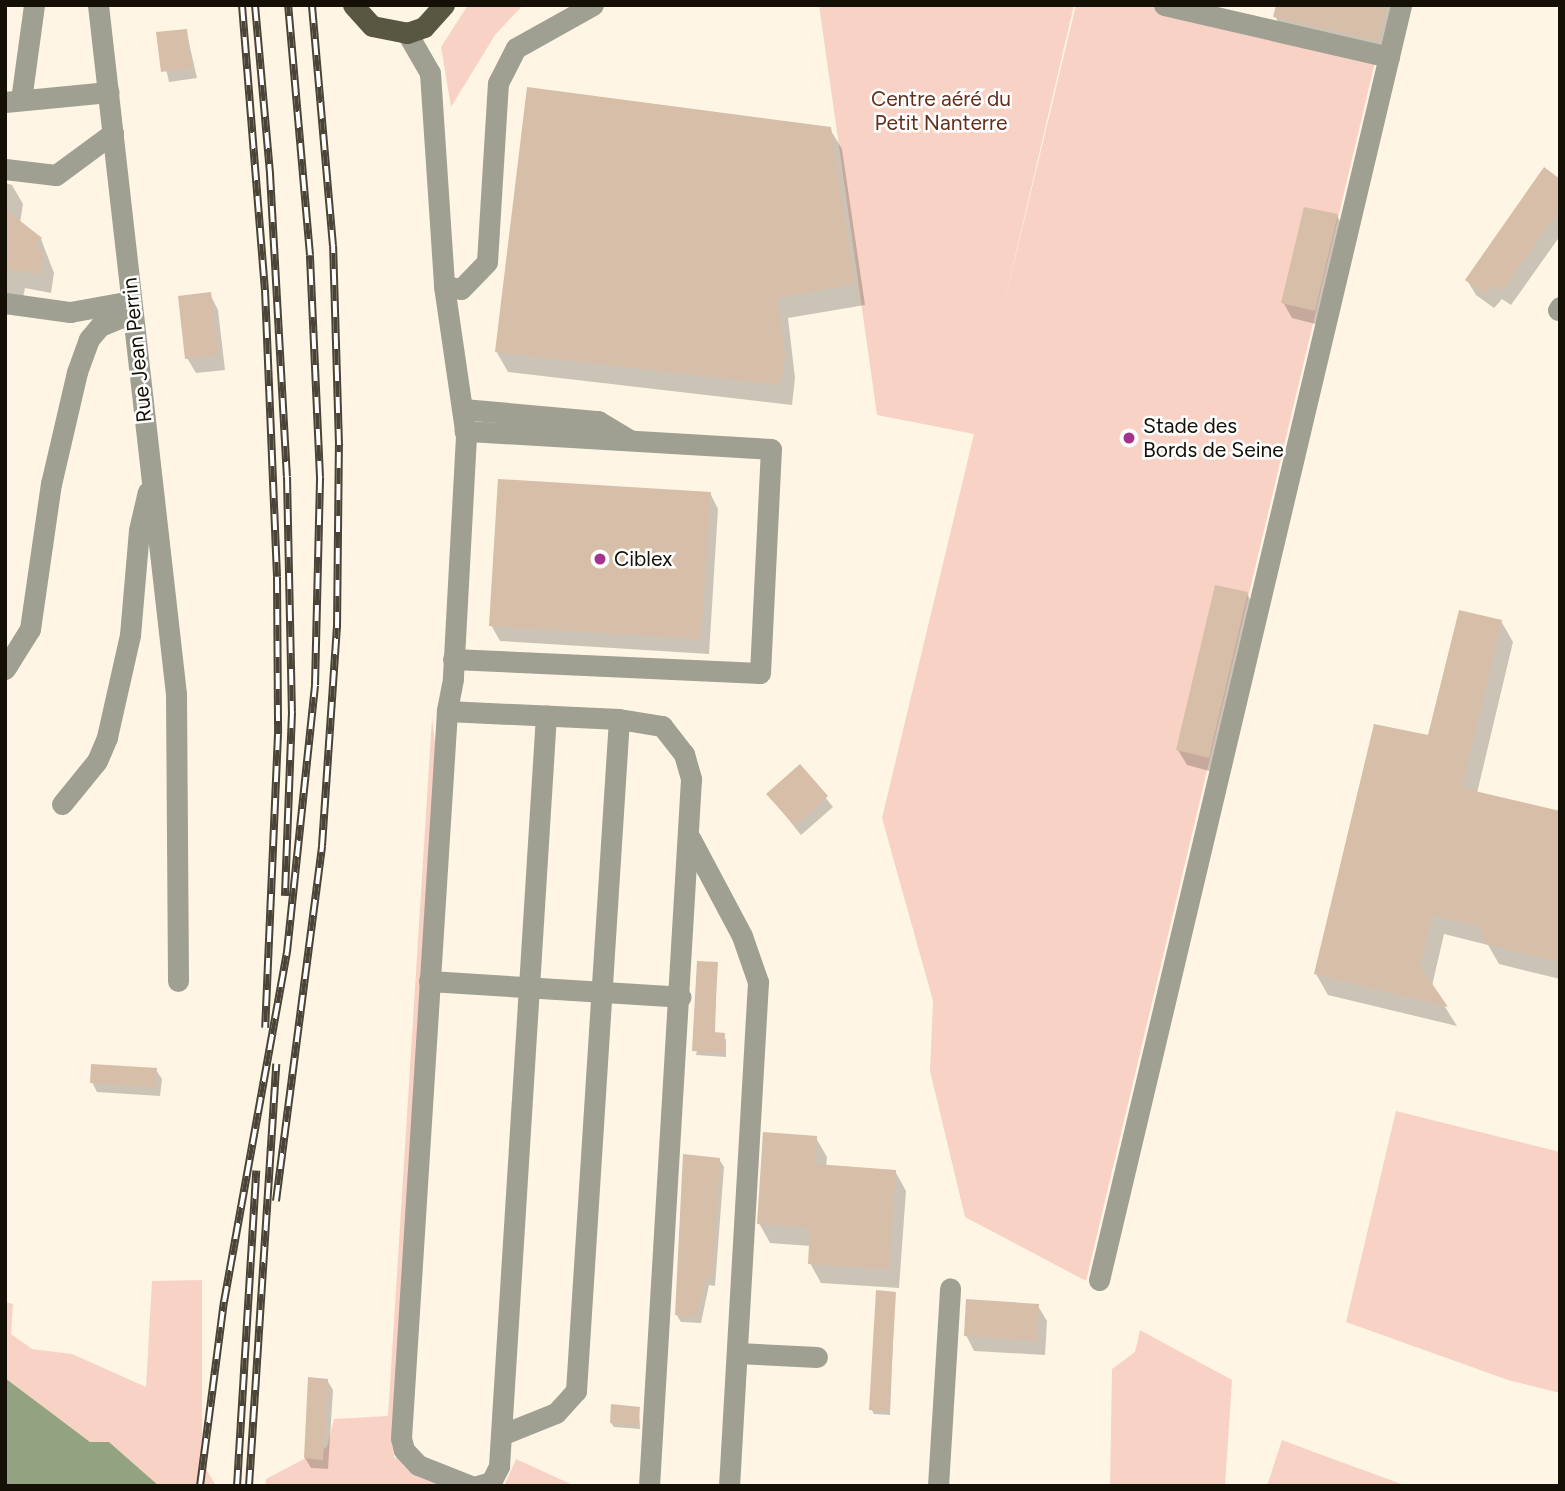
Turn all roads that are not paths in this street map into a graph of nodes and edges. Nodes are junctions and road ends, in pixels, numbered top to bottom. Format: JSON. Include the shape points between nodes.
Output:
{"nodes":[{"id":1,"x":34,"y":5,"type":"edge"},
{"id":2,"x":97,"y":5,"type":"edge"},
{"id":3,"x":353,"y":5,"type":"edge"},
{"id":4,"x":444,"y":5,"type":"edge"},
{"id":5,"x":593,"y":5,"type":"edge"},
{"id":6,"x":1164,"y":5,"type":"edge"},
{"id":7,"x":1401,"y":5,"type":"edge"},
{"id":8,"x":407,"y":33,"type":"junction"},
{"id":9,"x":1389,"y":57,"type":"junction"},
{"id":10,"x":109,"y":92,"type":"junction"},
{"id":11,"x":13,"y":101,"type":"edge"},
{"id":12,"x":113,"y":133,"type":"junction"},
{"id":13,"x":5,"y":169,"type":"edge"},
{"id":14,"x":444,"y":286,"type":"junction"},
{"id":15,"x":5,"y":303,"type":"edge"},
{"id":16,"x":132,"y":307,"type":"junction"},
{"id":17,"x":463,"y":409,"type":"junction"},
{"id":18,"x":465,"y":430,"type":"junction"},
{"id":19,"x":635,"y":443,"type":"junction"},
{"id":20,"x":151,"y":479,"type":"junction"},
{"id":21,"x":5,"y":669,"type":"edge"},
{"id":22,"x":453,"y":669,"type":"junction"},
{"id":23,"x":447,"y":711,"type":"junction"},
{"id":24,"x":546,"y":715,"type":"junction"},
{"id":25,"x":619,"y":719,"type":"junction"},
{"id":26,"x":62,"y":804,"type":"dead end"},
{"id":27,"x":689,"y":836,"type":"junction"},
{"id":28,"x":178,"y":981,"type":"dead end"},
{"id":29,"x":429,"y":981,"type":"junction"},
{"id":30,"x":529,"y":988,"type":"junction"},
{"id":31,"x":601,"y":992,"type":"junction"},
{"id":32,"x":680,"y":997,"type":"junction"},
{"id":33,"x":1099,"y":1280,"type":"dead end"},
{"id":34,"x":950,"y":1288,"type":"dead end"},
{"id":35,"x":737,"y":1353,"type":"junction"},
{"id":36,"x":817,"y":1357,"type":"dead end"},
{"id":37,"x":501,"y":1435,"type":"junction"},
{"id":38,"x":471,"y":1486,"type":"edge"},
{"id":39,"x":477,"y":1486,"type":"edge"},
{"id":40,"x":649,"y":1486,"type":"edge"},
{"id":41,"x":729,"y":1486,"type":"edge"},
{"id":42,"x":937,"y":1486,"type":"edge"}],
"edges":[{"from":1,"to":11,"type":"street"},
{"from":2,"to":10,"type":"street","name":"Rue Jean Perrin"},
{"from":3,"to":8,"type":"main road","via":[[372,26]]},
{"from":4,"to":8,"type":"main road","via":[[424,27]]},
{"from":5,"to":14,"type":"street","via":[[516,48],[498,83],[487,262],[461,289]]},
{"from":6,"to":9,"type":"street"},
{"from":7,"to":9,"type":"street"},
{"from":8,"to":14,"type":"street","via":[[430,72]]},
{"from":9,"to":33,"type":"street"},
{"from":10,"to":11,"type":"street"},
{"from":10,"to":12,"type":"street","name":"Rue Jean Perrin"},
{"from":12,"to":13,"type":"street","via":[[56,175]]},
{"from":12,"to":16,"type":"street","name":"Rue Jean Perrin"},
{"from":14,"to":17,"type":"street"},
{"from":15,"to":16,"type":"street","via":[[70,312]]},
{"from":16,"to":20,"type":"street","name":"Rue Jean Perrin"},
{"from":16,"to":21,"type":"street","via":[[100,326],[89,339],[77,372],[51,484],[30,629]]},
{"from":17,"to":18,"type":"street"},
{"from":17,"to":19,"type":"street","via":[[598,421]]},
{"from":18,"to":19,"type":"street"},
{"from":18,"to":22,"type":"street"},
{"from":19,"to":22,"type":"street","via":[[771,449],[760,673]]},
{"from":20,"to":26,"type":"street","via":[[139,530],[130,635],[107,737],[97,761]]},
{"from":20,"to":28,"type":"street","name":"Rue Jean Perrin","via":[[176,694]]},
{"from":22,"to":23,"type":"street"},
{"from":23,"to":24,"type":"street"},
{"from":23,"to":29,"type":"street"},
{"from":24,"to":25,"type":"street"},
{"from":24,"to":30,"type":"street"},
{"from":25,"to":27,"type":"street","via":[[662,726],[684,754],[691,779]]},
{"from":25,"to":31,"type":"street"},
{"from":27,"to":32,"type":"street"},
{"from":27,"to":35,"type":"street","via":[[742,936],[758,982]]},
{"from":29,"to":30,"type":"street"},
{"from":29,"to":38,"type":"street","via":[[401,1438],[404,1450],[418,1465]]},
{"from":30,"to":31,"type":"street"},
{"from":30,"to":37,"type":"street"},
{"from":31,"to":32,"type":"street"},
{"from":31,"to":37,"type":"street","via":[[576,1391],[556,1413]]},
{"from":32,"to":40,"type":"street"},
{"from":34,"to":42,"type":"street"},
{"from":35,"to":36,"type":"street"},
{"from":35,"to":41,"type":"street"},
{"from":37,"to":39,"type":"street","via":[[499,1466],[491,1482]]}]}
